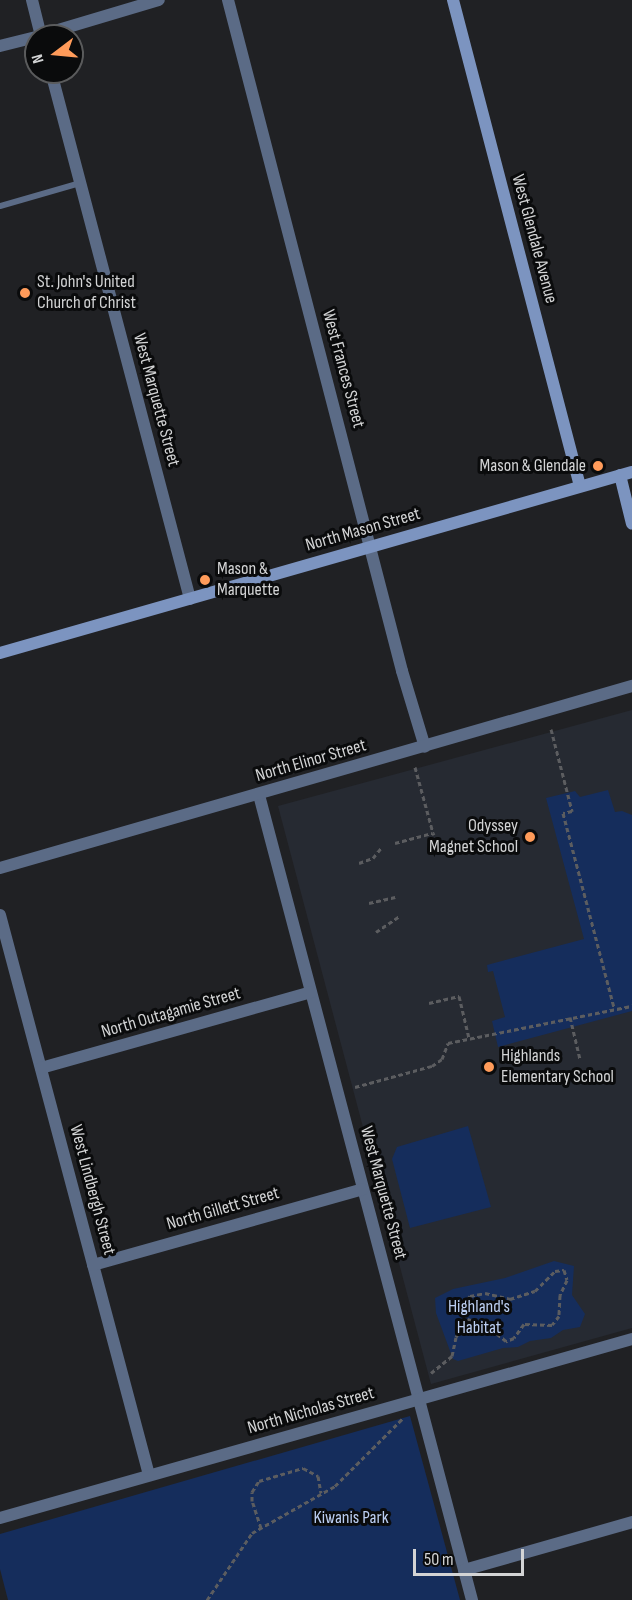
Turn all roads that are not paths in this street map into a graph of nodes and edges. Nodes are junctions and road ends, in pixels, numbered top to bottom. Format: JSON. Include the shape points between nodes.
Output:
{"nodes":[{"id":1,"x":32,"y":0,"type":"edge"},
{"id":2,"x":159,"y":0,"type":"edge"},
{"id":3,"x":228,"y":0,"type":"edge"},
{"id":4,"x":453,"y":0,"type":"edge"},
{"id":5,"x":37,"y":24,"type":"edge"},
{"id":6,"x":79,"y":24,"type":"edge"},
{"id":7,"x":24,"y":40,"type":"edge"},
{"id":8,"x":0,"y":46,"type":"edge"},
{"id":9,"x":54,"y":84,"type":"edge"},
{"id":10,"x":81,"y":183,"type":"junction"},
{"id":11,"x":1,"y":205,"type":"edge"},
{"id":12,"x":626,"y":474,"type":"edge"},
{"id":13,"x":580,"y":486,"type":"junction"},
{"id":14,"x":632,"y":524,"type":"edge"},
{"id":15,"x":371,"y":547,"type":"junction"},
{"id":16,"x":190,"y":599,"type":"junction"},
{"id":17,"x":0,"y":654,"type":"edge"},
{"id":18,"x":632,"y":686,"type":"edge"},
{"id":19,"x":424,"y":747,"type":"junction"},
{"id":20,"x":259,"y":795,"type":"junction"},
{"id":21,"x":0,"y":868,"type":"edge"},
{"id":22,"x":0,"y":915,"type":"edge"},
{"id":23,"x":311,"y":992,"type":"junction"},
{"id":24,"x":42,"y":1068,"type":"junction"},
{"id":25,"x":363,"y":1189,"type":"junction"},
{"id":26,"x":93,"y":1265,"type":"junction"},
{"id":27,"x":632,"y":1339,"type":"edge"},
{"id":28,"x":418,"y":1399,"type":"junction"},
{"id":29,"x":149,"y":1475,"type":"junction"},
{"id":30,"x":0,"y":1518,"type":"edge"},
{"id":31,"x":632,"y":1522,"type":"edge"},
{"id":32,"x":464,"y":1570,"type":"junction"},
{"id":33,"x":472,"y":1600,"type":"edge"}],
"edges":[{"from":1,"to":5,"type":"street"},
{"from":2,"to":6,"type":"street"},
{"from":3,"to":15,"type":"street","name":"West Frances Street"},
{"from":4,"to":13,"type":"main road","name":"West Glendale Avenue"},
{"from":7,"to":8,"type":"street"},
{"from":9,"to":10,"type":"street","name":"West Marquette Street"},
{"from":10,"to":11,"type":"lane"},
{"from":10,"to":16,"type":"street","name":"West Marquette Street"},
{"from":12,"to":13,"type":"main road","name":"North Mason Street"},
{"from":12,"to":14,"type":"main road"},
{"from":13,"to":15,"type":"main road","name":"North Mason Street"},
{"from":15,"to":16,"type":"main road","name":"North Mason Street"},
{"from":15,"to":19,"type":"street","name":"West Frances Street"},
{"from":16,"to":17,"type":"main road","name":"North Mason Street"},
{"from":18,"to":19,"type":"street","name":"North Elinor Street"},
{"from":19,"to":20,"type":"street","name":"North Elinor Street"},
{"from":20,"to":21,"type":"street","name":"North Elinor Street"},
{"from":20,"to":23,"type":"street","name":"West Marquette Street"},
{"from":22,"to":24,"type":"street","name":"West Lindbergh Street"},
{"from":23,"to":24,"type":"street","name":"North Outagamie Street"},
{"from":23,"to":25,"type":"street","name":"West Marquette Street"},
{"from":24,"to":26,"type":"street","name":"West Lindbergh Street"},
{"from":25,"to":26,"type":"street","name":"North Gillett Street"},
{"from":25,"to":28,"type":"street","name":"West Marquette Street"},
{"from":26,"to":29,"type":"street","name":"West Lindbergh Street"},
{"from":27,"to":28,"type":"street","name":"North Nicholas Street"},
{"from":28,"to":29,"type":"street","name":"North Nicholas Street"},
{"from":28,"to":32,"type":"street","name":"West Marquette Street"},
{"from":29,"to":30,"type":"street","name":"North Nicholas Street"},
{"from":31,"to":32,"type":"street"},
{"from":32,"to":33,"type":"street","name":"West Marquette Street"}]}
